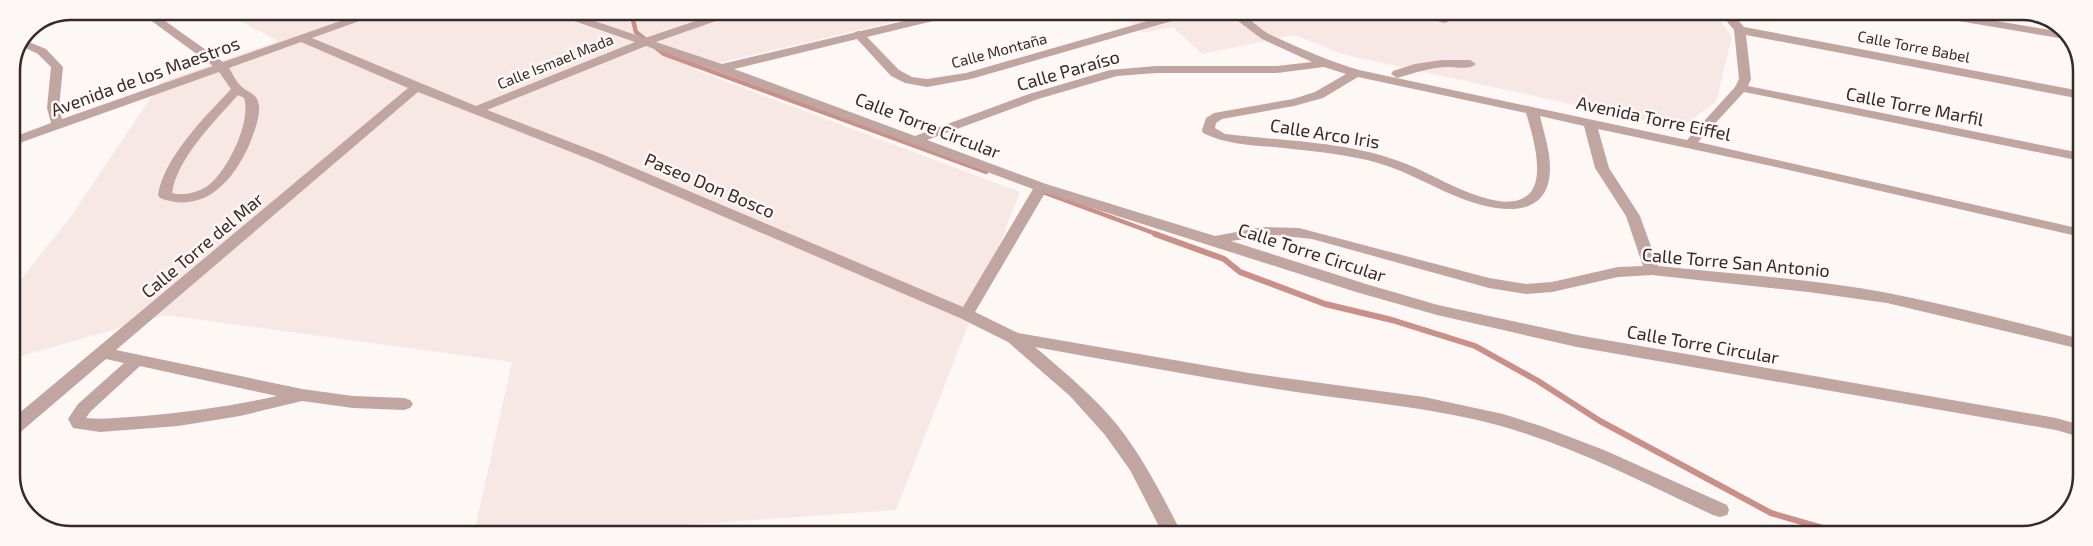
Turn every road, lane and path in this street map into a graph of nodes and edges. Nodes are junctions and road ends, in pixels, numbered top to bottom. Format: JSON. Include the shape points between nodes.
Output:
{"nodes":[{"id":1,"x":156,"y":20,"type":"edge"},
{"id":2,"x":352,"y":20,"type":"edge"},
{"id":3,"x":582,"y":20,"type":"edge"},
{"id":4,"x":710,"y":20,"type":"edge"},
{"id":5,"x":922,"y":20,"type":"edge"},
{"id":6,"x":1164,"y":20,"type":"edge"},
{"id":7,"x":1242,"y":20,"type":"edge"},
{"id":8,"x":1258,"y":20,"type":"edge"},
{"id":9,"x":1732,"y":20,"type":"edge"},
{"id":10,"x":1970,"y":20,"type":"edge"},
{"id":11,"x":1740,"y":30,"type":"junction"},
{"id":12,"x":858,"y":34,"type":"junction"},
{"id":13,"x":2058,"y":35,"type":"edge"},
{"id":14,"x":301,"y":38,"type":"junction"},
{"id":15,"x":648,"y":42,"type":"junction"},
{"id":16,"x":28,"y":44,"type":"edge"},
{"id":17,"x":1325,"y":63,"type":"junction"},
{"id":18,"x":1470,"y":64,"type":"dead end"},
{"id":19,"x":221,"y":67,"type":"junction"},
{"id":20,"x":721,"y":68,"type":"junction"},
{"id":21,"x":1356,"y":73,"type":"junction"},
{"id":22,"x":1397,"y":74,"type":"junction"},
{"id":23,"x":416,"y":87,"type":"junction"},
{"id":24,"x":1741,"y":88,"type":"junction"},
{"id":25,"x":237,"y":89,"type":"junction"},
{"id":26,"x":2073,"y":93,"type":"edge"},
{"id":27,"x":476,"y":110,"type":"junction"},
{"id":28,"x":1532,"y":111,"type":"junction"},
{"id":29,"x":1590,"y":124,"type":"junction"},
{"id":30,"x":58,"y":126,"type":"junction"},
{"id":31,"x":20,"y":139,"type":"edge"},
{"id":32,"x":916,"y":140,"type":"junction"},
{"id":33,"x":1692,"y":141,"type":"junction"},
{"id":34,"x":2073,"y":155,"type":"edge"},
{"id":35,"x":1041,"y":187,"type":"junction"},
{"id":36,"x":2073,"y":222,"type":"edge"},
{"id":37,"x":2073,"y":231,"type":"edge"},
{"id":38,"x":1213,"y":241,"type":"junction"},
{"id":39,"x":1652,"y":270,"type":"junction"},
{"id":40,"x":966,"y":314,"type":"junction"},
{"id":41,"x":1014,"y":338,"type":"junction"},
{"id":42,"x":2073,"y":342,"type":"edge"},
{"id":43,"x":104,"y":353,"type":"junction"},
{"id":44,"x":137,"y":360,"type":"junction"},
{"id":45,"x":302,"y":395,"type":"junction"},
{"id":46,"x":404,"y":404,"type":"dead end"},
{"id":47,"x":20,"y":423,"type":"edge"},
{"id":48,"x":2073,"y":429,"type":"edge"},
{"id":49,"x":1720,"y":510,"type":"dead end"},
{"id":50,"x":1169,"y":526,"type":"edge"}],
"edges":[{"from":1,"to":19,"type":"street"},
{"from":2,"to":14,"type":"street","name":"Avenida de los Maestros"},
{"from":3,"to":15,"type":"street","name":"Calle Torre Circular"},
{"from":4,"to":15,"type":"street","name":"Calle Ismael Mada"},
{"from":5,"to":12,"type":"street"},
{"from":6,"to":12,"type":"street","name":"Calle Montaña","via":[[967,76],[927,83],[909,80],[895,73]]},
{"from":7,"to":17,"type":"street","name":"Avenida Torre Eiffel","via":[[1266,37]]},
{"from":8,"to":22,"type":"street","name":"Avenida Torre Eiffel","via":[[1279,36],[1353,64]]},
{"from":9,"to":11,"type":"street"},
{"from":10,"to":13,"type":"street"},
{"from":11,"to":24,"type":"street","via":[[1745,80]]},
{"from":11,"to":26,"type":"street","name":"Calle Torre Babel"},
{"from":12,"to":20,"type":"street"},
{"from":14,"to":19,"type":"street","name":"Avenida de los Maestros"},
{"from":14,"to":23,"type":"street","name":"Paseo Don Bosco"},
{"from":15,"to":20,"type":"street","name":"Calle Torre Circular"},
{"from":15,"to":27,"type":"street","name":"Calle Ismael Mada"},
{"from":16,"to":30,"type":"street","via":[[46,53],[57,67],[53,108]]},
{"from":17,"to":21,"type":"street","name":"Avenida Torre Eiffel"},
{"from":17,"to":32,"type":"street","name":"Calle Paraíso","via":[[1267,70],[1170,69],[1106,75],[1045,92]]},
{"from":18,"to":22,"type":"street","via":[[1437,63]]},
{"from":19,"to":25,"type":"street"},
{"from":19,"to":30,"type":"street","name":"Avenida de los Maestros"},
{"from":20,"to":32,"type":"street","name":"Calle Torre Circular"},
{"from":21,"to":28,"type":"street","name":"Avenida Torre Eiffel"},
{"from":21,"to":28,"type":"street","name":"Calle Arco Iris","via":[[1319,95],[1218,116],[1210,121],[1208,130],[1222,137],[1358,154],[1398,165],[1486,204],[1519,205],[1532,199],[1541,188],[1544,166]]},
{"from":22,"to":33,"type":"street","name":"Avenida Torre Eiffel"},
{"from":23,"to":27,"type":"street","name":"Paseo Don Bosco"},
{"from":23,"to":43,"type":"street","name":"Calle Torre del Mar"},
{"from":24,"to":33,"type":"street"},
{"from":24,"to":34,"type":"street","name":"Calle Torre Marfil"},
{"from":25,"to":25,"type":"street","via":[[250,98],[254,111],[243,141],[222,179],[202,194],[172,199],[165,195],[164,188],[176,165]]},
{"from":27,"to":40,"type":"street","name":"Paseo Don Bosco","via":[[599,158]]},
{"from":28,"to":29,"type":"street","name":"Avenida Torre Eiffel"},
{"from":29,"to":33,"type":"street","name":"Avenida Torre Eiffel"},
{"from":29,"to":39,"type":"street","via":[[1602,168],[1633,216]]},
{"from":30,"to":31,"type":"street","name":"Avenida de los Maestros"},
{"from":32,"to":35,"type":"street","name":"Calle Torre Circular"},
{"from":33,"to":36,"type":"street","name":"Avenida Torre Eiffel"},
{"from":33,"to":37,"type":"street","name":"Avenida Torre Eiffel"},
{"from":35,"to":38,"type":"street","name":"Calle Torre Circular"},
{"from":35,"to":40,"type":"street"},
{"from":38,"to":39,"type":"street","name":"Calle Torre San Antonio","via":[[1263,230],[1286,230],[1489,283],[1526,289],[1552,287],[1618,272]]},
{"from":38,"to":48,"type":"street","name":"Calle Torre Circular","via":[[1455,314],[1576,340]]},
{"from":39,"to":42,"type":"street","name":"Calle Torre San Antonio","via":[[1887,298]]},
{"from":40,"to":41,"type":"street","name":"Paseo Don Bosco"},
{"from":41,"to":49,"type":"street","via":[[1203,372],[1471,412],[1547,434]]},
{"from":41,"to":50,"type":"street","via":[[1076,392],[1111,430],[1137,466]]},
{"from":43,"to":44,"type":"street"},
{"from":43,"to":47,"type":"street","name":"Calle Torre del Mar"},
{"from":44,"to":45,"type":"street"},
{"from":44,"to":45,"type":"street","via":[[84,408],[77,419],[79,423],[87,426],[217,415]]},
{"from":45,"to":46,"type":"street"}]}
